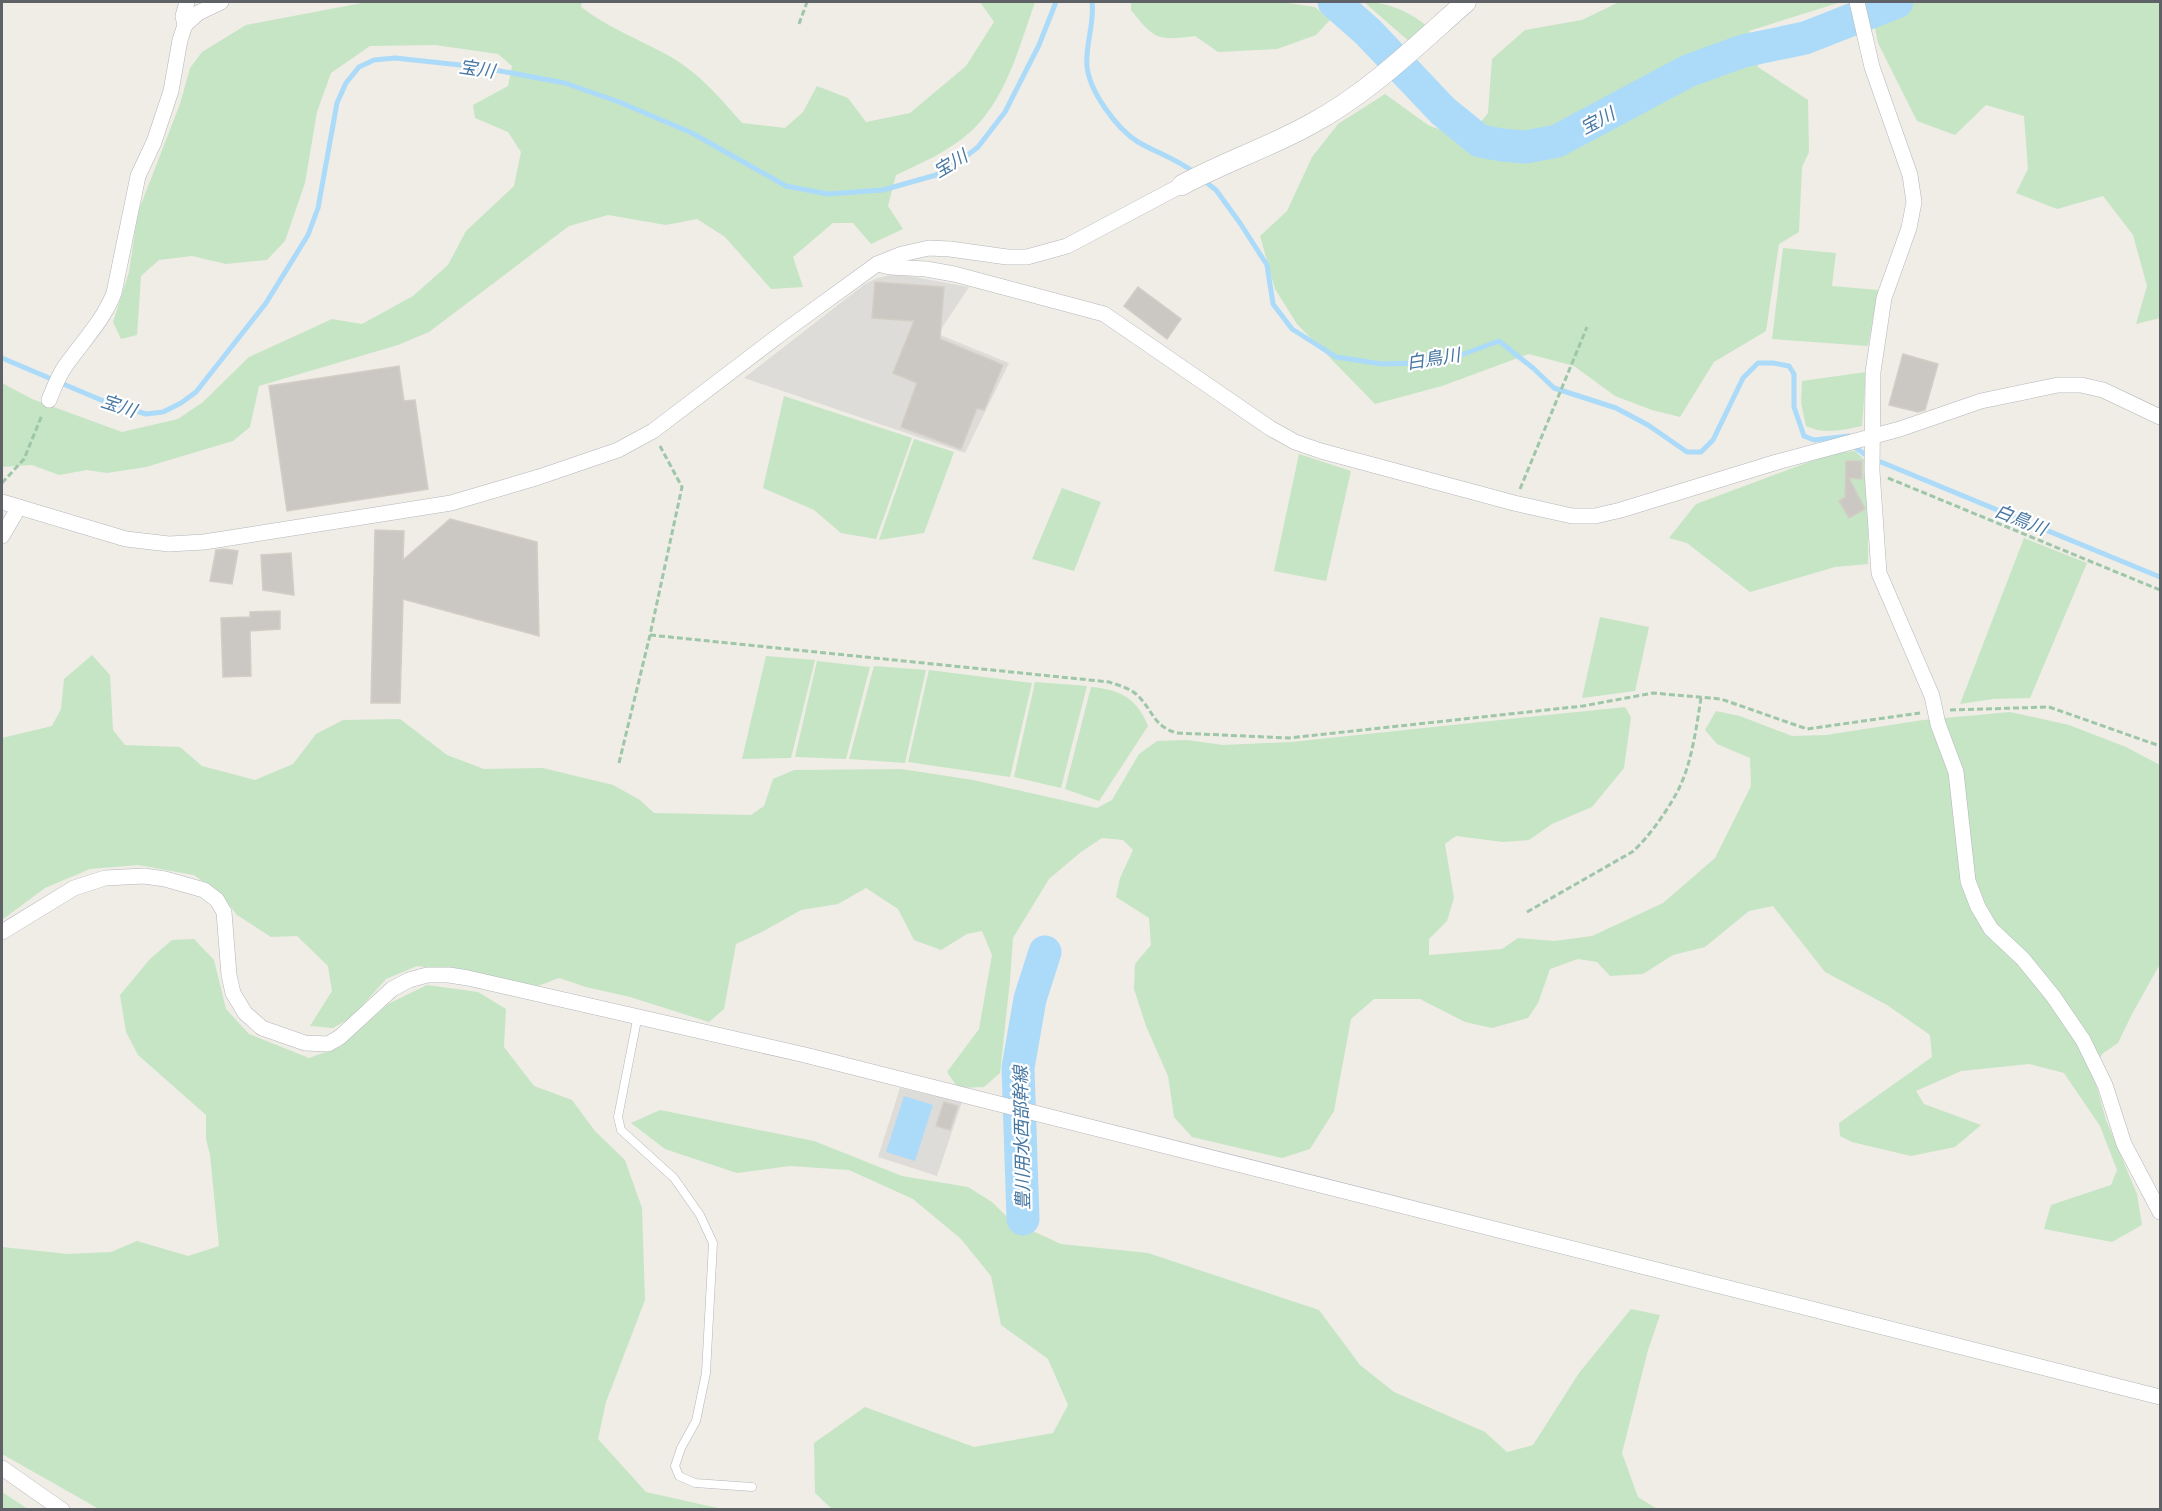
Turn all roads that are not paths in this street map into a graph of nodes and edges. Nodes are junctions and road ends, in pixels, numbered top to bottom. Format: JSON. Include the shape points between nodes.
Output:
{"nodes":[{"id":1,"x":187,"y":2,"type":"edge"},
{"id":2,"x":221,"y":2,"type":"edge"},
{"id":3,"x":1466,"y":2,"type":"edge"},
{"id":4,"x":1857,"y":2,"type":"edge"},
{"id":5,"x":185,"y":25,"type":"junction"},
{"id":6,"x":1182,"y":185,"type":"joint"},
{"id":7,"x":877,"y":264,"type":"junction"},
{"id":8,"x":49,"y":400,"type":"road end"},
{"id":9,"x":2160,"y":417,"type":"edge"},
{"id":10,"x":1872,"y":437,"type":"junction"},
{"id":11,"x":2,"y":502,"type":"edge"},
{"id":12,"x":19,"y":507,"type":"junction"},
{"id":13,"x":2,"y":536,"type":"edge"},
{"id":14,"x":2,"y":932,"type":"edge"},
{"id":15,"x":638,"y":1015,"type":"junction"},
{"id":16,"x":2160,"y":1212,"type":"edge"},
{"id":17,"x":2160,"y":1397,"type":"edge"},
{"id":18,"x":2,"y":1468,"type":"edge"},
{"id":19,"x":752,"y":1487,"type":"dead end"},
{"id":20,"x":62,"y":1509,"type":"edge"}],
"edges":[{"from":1,"to":5,"type":"street"},
{"from":2,"to":5,"type":"street","via":[[198,13]]},
{"from":3,"to":6,"type":"street","via":[[1344,104],[1311,125]]},
{"from":4,"to":10,"type":"street","via":[[1872,67],[1910,175],[1914,202],[1884,298],[1873,372]]},
{"from":5,"to":8,"type":"street","via":[[171,91],[138,176],[114,293],[99,323],[60,375]]},
{"from":6,"to":7,"type":"street","via":[[1048,253],[1007,257],[929,248]]},
{"from":7,"to":10,"type":"street","via":[[954,274],[1104,314],[1295,442],[1572,516],[1595,516]]},
{"from":7,"to":12,"type":"street","via":[[653,431],[618,450],[451,504],[169,544],[126,539]]},
{"from":9,"to":10,"type":"street","via":[[2103,390],[2058,385],[1981,401]]},
{"from":10,"to":16,"type":"street","via":[[1879,573],[1932,696],[1956,772],[1968,881],[1991,929],[2023,959],[2083,1040],[2105,1085],[2124,1144]]},
{"from":11,"to":12,"type":"street"},
{"from":12,"to":13,"type":"street"},
{"from":14,"to":15,"type":"street","via":[[74,888],[105,878],[144,876],[204,890],[217,900],[224,912],[232,993],[245,1013],[262,1028],[304,1043],[328,1044],[392,989],[427,975],[468,978]]},
{"from":15,"to":17,"type":"street"},
{"from":15,"to":19,"type":"lane","via":[[618,1117],[621,1130],[674,1178],[700,1215],[713,1243],[706,1373],[696,1422],[675,1466],[679,1476],[694,1483]]},
{"from":18,"to":20,"type":"street"}]}
